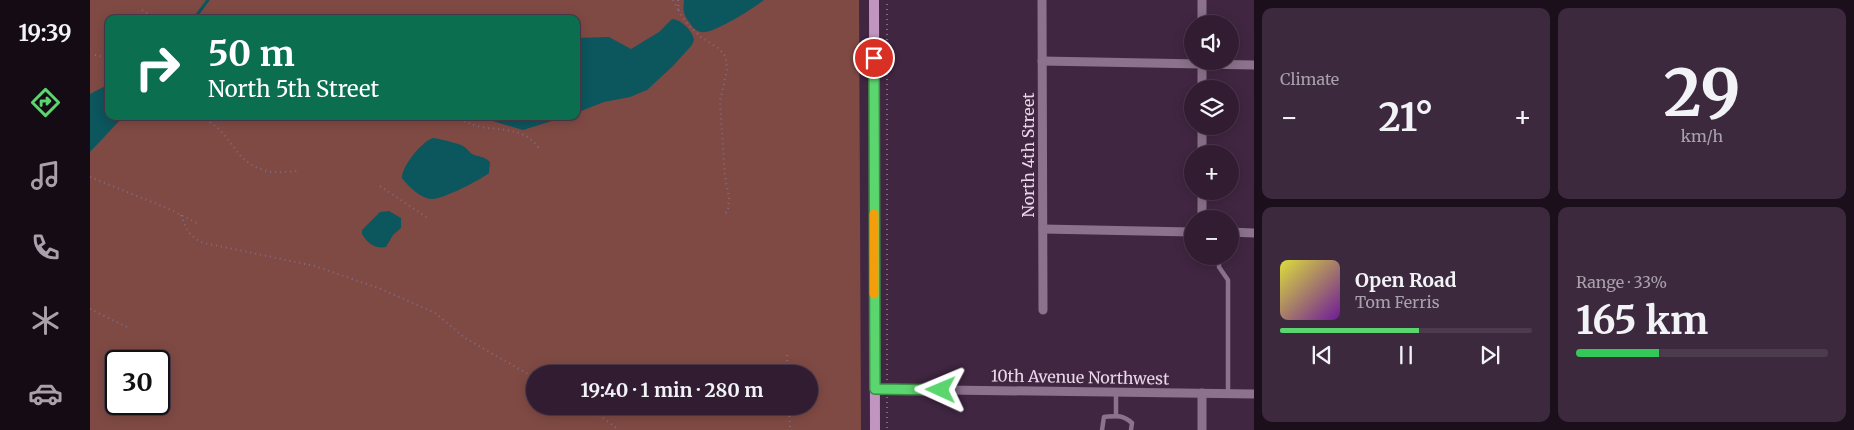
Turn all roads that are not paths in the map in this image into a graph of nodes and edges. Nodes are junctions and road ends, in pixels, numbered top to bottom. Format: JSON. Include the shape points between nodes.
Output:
{"nodes":[{"id":1,"x":874,"y":0,"type":"edge"},
{"id":2,"x":1042,"y":0,"type":"edge"},
{"id":3,"x":1202,"y":0,"type":"edge"},
{"id":4,"x":1202,"y":15,"type":"edge"},
{"id":5,"x":1042,"y":61,"type":"junction"},
{"id":6,"x":1184,"y":63,"type":"edge"},
{"id":7,"x":1239,"y":64,"type":"edge"},
{"id":8,"x":1254,"y":65,"type":"edge"},
{"id":9,"x":1043,"y":229,"type":"junction"},
{"id":10,"x":1184,"y":232,"type":"edge"},
{"id":11,"x":1239,"y":232,"type":"edge"},
{"id":12,"x":1254,"y":233,"type":"edge"},
{"id":13,"x":1220,"y":265,"type":"edge"},
{"id":14,"x":1043,"y":310,"type":"dead end"},
{"id":15,"x":875,"y":389,"type":"junction"},
{"id":16,"x":1116,"y":392,"type":"junction"},
{"id":17,"x":1202,"y":393,"type":"junction"},
{"id":18,"x":1228,"y":394,"type":"junction"},
{"id":19,"x":1254,"y":394,"type":"edge"},
{"id":20,"x":1116,"y":416,"type":"junction"},
{"id":21,"x":875,"y":430,"type":"edge"},
{"id":22,"x":1102,"y":430,"type":"edge"},
{"id":23,"x":1131,"y":430,"type":"edge"},
{"id":24,"x":1202,"y":430,"type":"edge"}],
"edges":[{"from":1,"to":15,"type":"street"},
{"from":2,"to":5,"type":"street","name":"North 4th Street"},
{"from":3,"to":4,"type":"street"},
{"from":5,"to":6,"type":"street"},
{"from":5,"to":9,"type":"street","name":"North 4th Street"},
{"from":7,"to":8,"type":"street"},
{"from":9,"to":10,"type":"street"},
{"from":9,"to":14,"type":"street","name":"North 4th Street"},
{"from":11,"to":12,"type":"street"},
{"from":13,"to":18,"type":"lane","via":[[1228,280]]},
{"from":15,"to":16,"type":"street","name":"10th Avenue Northwest"},
{"from":15,"to":21,"type":"street"},
{"from":16,"to":17,"type":"street","name":"10th Avenue Northwest"},
{"from":16,"to":20,"type":"lane"},
{"from":17,"to":18,"type":"street","name":"10th Avenue Northwest"},
{"from":17,"to":24,"type":"street"},
{"from":18,"to":19,"type":"street","name":"10th Avenue Northwest"},
{"from":20,"to":22,"type":"lane","via":[[1104,418]]},
{"from":20,"to":23,"type":"lane","via":[[1126,417],[1132,423]]}]}
